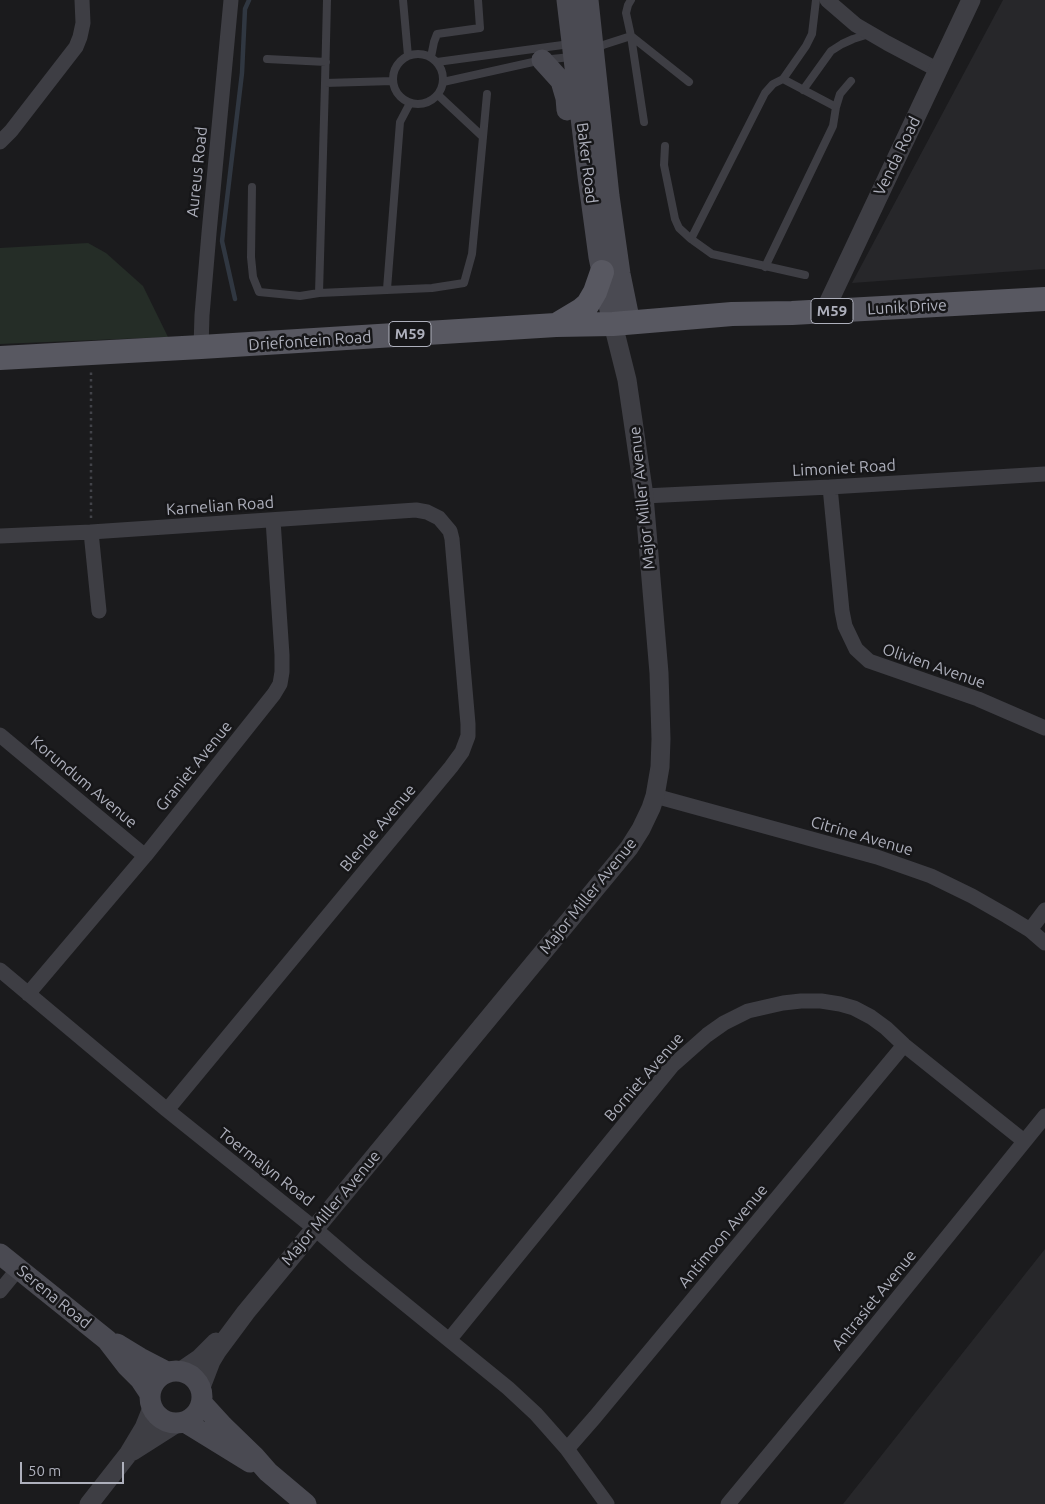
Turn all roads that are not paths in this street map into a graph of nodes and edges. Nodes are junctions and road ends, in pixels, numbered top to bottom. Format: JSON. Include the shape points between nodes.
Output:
{"nodes":[{"id":1,"x":82,"y":0,"type":"edge"},
{"id":2,"x":231,"y":0,"type":"edge"},
{"id":3,"x":327,"y":0,"type":"edge"},
{"id":4,"x":403,"y":0,"type":"edge"},
{"id":5,"x":478,"y":0,"type":"edge"},
{"id":6,"x":567,"y":0,"type":"edge"},
{"id":7,"x":588,"y":0,"type":"edge"},
{"id":8,"x":631,"y":0,"type":"edge"},
{"id":9,"x":816,"y":0,"type":"edge"},
{"id":10,"x":828,"y":0,"type":"edge"},
{"id":11,"x":971,"y":0,"type":"edge"},
{"id":12,"x":871,"y":34,"type":"junction"},
{"id":13,"x":631,"y":36,"type":"junction"},
{"id":14,"x":585,"y":48,"type":"junction"},
{"id":15,"x":408,"y":56,"type":"junction"},
{"id":16,"x":268,"y":59,"type":"dead end"},
{"id":17,"x":434,"y":60,"type":"junction"},
{"id":18,"x":542,"y":60,"type":"junction"},
{"id":19,"x":326,"y":62,"type":"junction"},
{"id":20,"x":938,"y":70,"type":"junction"},
{"id":21,"x":783,"y":79,"type":"junction"},
{"id":22,"x":851,"y":80,"type":"dead end"},
{"id":23,"x":393,"y":81,"type":"junction"},
{"id":24,"x":443,"y":82,"type":"junction"},
{"id":25,"x":689,"y":82,"type":"dead end"},
{"id":26,"x":326,"y":83,"type":"junction"},
{"id":27,"x":803,"y":90,"type":"junction"},
{"id":28,"x":487,"y":94,"type":"dead end"},
{"id":29,"x":438,"y":95,"type":"junction"},
{"id":30,"x":410,"y":103,"type":"junction"},
{"id":31,"x":836,"y":106,"type":"junction"},
{"id":32,"x":644,"y":122,"type":"dead end"},
{"id":33,"x":483,"y":136,"type":"junction"},
{"id":34,"x":0,"y":142,"type":"edge"},
{"id":35,"x":665,"y":146,"type":"dead end"},
{"id":36,"x":588,"y":176,"type":"junction"},
{"id":37,"x":252,"y":187,"type":"dead end"},
{"id":38,"x":691,"y":239,"type":"junction"},
{"id":39,"x":765,"y":267,"type":"junction"},
{"id":40,"x":602,"y":272,"type":"junction"},
{"id":41,"x":805,"y":276,"type":"dead end"},
{"id":42,"x":387,"y":289,"type":"junction"},
{"id":43,"x":319,"y":293,"type":"junction"},
{"id":44,"x":1045,"y":299,"type":"edge"},
{"id":45,"x":824,"y":312,"type":"junction"},
{"id":46,"x":621,"y":323,"type":"junction"},
{"id":47,"x":556,"y":325,"type":"junction"},
{"id":48,"x":201,"y":347,"type":"junction"},
{"id":49,"x":0,"y":358,"type":"edge"},
{"id":50,"x":1045,"y":474,"type":"edge"},
{"id":51,"x":830,"y":487,"type":"junction"},
{"id":52,"x":644,"y":496,"type":"junction"},
{"id":53,"x":440,"y":518,"type":"joint"},
{"id":54,"x":273,"y":520,"type":"junction"},
{"id":55,"x":91,"y":532,"type":"junction"},
{"id":56,"x":0,"y":536,"type":"edge"},
{"id":57,"x":100,"y":612,"type":"dead end"},
{"id":58,"x":1045,"y":728,"type":"edge"},
{"id":59,"x":0,"y":735,"type":"edge"},
{"id":60,"x":655,"y":796,"type":"junction"},
{"id":61,"x":145,"y":856,"type":"junction"},
{"id":62,"x":1045,"y":910,"type":"edge"},
{"id":63,"x":1030,"y":930,"type":"junction"},
{"id":64,"x":1045,"y":943,"type":"edge"},
{"id":65,"x":0,"y":970,"type":"edge"},
{"id":66,"x":28,"y":994,"type":"junction"},
{"id":67,"x":904,"y":1045,"type":"junction"},
{"id":68,"x":167,"y":1110,"type":"junction"},
{"id":69,"x":1045,"y":1116,"type":"edge"},
{"id":70,"x":1024,"y":1141,"type":"junction"},
{"id":71,"x":314,"y":1228,"type":"junction"},
{"id":72,"x":0,"y":1254,"type":"edge"},
{"id":73,"x":18,"y":1269,"type":"junction"},
{"id":74,"x":0,"y":1291,"type":"edge"},
{"id":75,"x":246,"y":1312,"type":"junction"},
{"id":76,"x":107,"y":1340,"type":"junction"},
{"id":77,"x":449,"y":1340,"type":"junction"},
{"id":78,"x":174,"y":1371,"type":"junction"},
{"id":79,"x":202,"y":1395,"type":"junction"},
{"id":80,"x":151,"y":1401,"type":"junction"},
{"id":81,"x":181,"y":1423,"type":"junction"},
{"id":82,"x":567,"y":1449,"type":"junction"},
{"id":83,"x":130,"y":1453,"type":"junction"},
{"id":84,"x":268,"y":1472,"type":"junction"},
{"id":85,"x":89,"y":1504,"type":"edge"},
{"id":86,"x":306,"y":1504,"type":"edge"},
{"id":87,"x":607,"y":1504,"type":"edge"},
{"id":88,"x":728,"y":1504,"type":"edge"}],
"edges":[{"from":1,"to":34,"type":"street","via":[[83,23],[76,47]]},
{"from":2,"to":48,"type":"street","name":"Aureus Road"},
{"from":3,"to":19,"type":"lane"},
{"from":4,"to":15,"type":"lane"},
{"from":5,"to":17,"type":"lane","via":[[480,28],[437,34]]},
{"from":6,"to":14,"type":"main road","name":"Baker Road"},
{"from":7,"to":14,"type":"main road","name":"Baker Road"},
{"from":8,"to":13,"type":"lane","via":[[626,13]]},
{"from":9,"to":21,"type":"lane","via":[[812,34]]},
{"from":10,"to":12,"type":"street"},
{"from":11,"to":20,"type":"street","name":"Venda Road"},
{"from":12,"to":20,"type":"street"},
{"from":12,"to":27,"type":"lane","via":[[854,38],[831,51]]},
{"from":13,"to":14,"type":"lane"},
{"from":13,"to":25,"type":"lane"},
{"from":13,"to":32,"type":"lane"},
{"from":14,"to":17,"type":"lane"},
{"from":14,"to":18,"type":"lane"},
{"from":14,"to":36,"type":"main road","name":"Baker Road"},
{"from":14,"to":46,"type":"main road","name":"Baker Road","via":[[620,274]]},
{"from":15,"to":17,"type":"lane","via":[[424,54]]},
{"from":15,"to":23,"type":"lane","via":[[397,66]]},
{"from":16,"to":19,"type":"lane"},
{"from":17,"to":24,"type":"lane","via":[[443,75]]},
{"from":18,"to":24,"type":"lane"},
{"from":18,"to":36,"type":"main road","via":[[561,81],[573,147]]},
{"from":19,"to":26,"type":"lane"},
{"from":20,"to":45,"type":"street","name":"Venda Road"},
{"from":21,"to":27,"type":"lane"},
{"from":21,"to":38,"type":"lane","via":[[764,93]]},
{"from":22,"to":31,"type":"lane","via":[[840,94]]},
{"from":23,"to":26,"type":"lane"},
{"from":23,"to":30,"type":"lane","via":[[398,95]]},
{"from":24,"to":29,"type":"lane"},
{"from":26,"to":43,"type":"lane"},
{"from":27,"to":31,"type":"lane"},
{"from":28,"to":33,"type":"lane"},
{"from":29,"to":30,"type":"lane","via":[[425,104]]},
{"from":29,"to":33,"type":"lane"},
{"from":30,"to":42,"type":"lane","via":[[400,122]]},
{"from":31,"to":39,"type":"lane","via":[[832,126]]},
{"from":33,"to":42,"type":"lane","via":[[472,254],[464,283]]},
{"from":35,"to":38,"type":"lane","via":[[664,165],[675,219]]},
{"from":36,"to":40,"type":"main road","name":"Baker Road"},
{"from":37,"to":43,"type":"lane","via":[[251,257],[253,277],[259,292],[300,296]]},
{"from":38,"to":39,"type":"lane","via":[[712,254]]},
{"from":39,"to":41,"type":"lane"},
{"from":40,"to":46,"type":"main road","name":"Baker Road"},
{"from":40,"to":47,"type":"main road","via":[[596,292],[588,304]]},
{"from":42,"to":43,"type":"lane"},
{"from":44,"to":45,"type":"main road","name":"Lunik Drive","number":"M59"},
{"from":45,"to":46,"type":"main road","name":"Lunik Drive","number":"M59","via":[[732,314]]},
{"from":46,"to":47,"type":"main road","name":"Driefontein Road","number":"M59"},
{"from":46,"to":52,"type":"street","name":"Major Miller Avenue"},
{"from":47,"to":48,"type":"main road","name":"Driefontein Road","number":"M59"},
{"from":48,"to":49,"type":"main road","name":"Driefontein Road","number":"M59"},
{"from":50,"to":51,"type":"street","name":"Limoniet Road"},
{"from":51,"to":52,"type":"street","name":"Limoniet Road"},
{"from":51,"to":58,"type":"street","name":"Olivien Avenue","via":[[842,611],[852,643],[862,656],[869,662],[978,699]]},
{"from":52,"to":60,"type":"street","name":"Major Miller Avenue","via":[[661,739]]},
{"from":53,"to":54,"type":"street","name":"Karnelian Road","via":[[416,510]]},
{"from":53,"to":68,"type":"street","name":"Blende Avenue","via":[[452,539],[468,724],[468,736],[462,752]]},
{"from":54,"to":55,"type":"street","name":"Karnelian Road"},
{"from":54,"to":61,"type":"street","name":"Graniet Avenue","via":[[282,655],[280,684]]},
{"from":55,"to":56,"type":"street","name":"Karnelian Road"},
{"from":55,"to":57,"type":"street"},
{"from":59,"to":61,"type":"street","name":"Korundum Avenue"},
{"from":60,"to":63,"type":"street","name":"Citrine Avenue","via":[[912,869],[972,896]]},
{"from":60,"to":71,"type":"street","name":"Major Miller Avenue","via":[[629,848]]},
{"from":61,"to":66,"type":"street","name":"Graniet Avenue"},
{"from":62,"to":63,"type":"street"},
{"from":63,"to":64,"type":"street","name":"Citrine Avenue"},
{"from":65,"to":66,"type":"street","name":"Toermalyn Road"},
{"from":66,"to":68,"type":"street","name":"Toermalyn Road"},
{"from":67,"to":70,"type":"street","name":"Borniet Avenue"},
{"from":67,"to":77,"type":"street","name":"Borniet Avenue","via":[[871,1017],[854,1008],[821,1001],[763,1007],[724,1023],[672,1066]]},
{"from":67,"to":82,"type":"street","name":"Antimoon Avenue"},
{"from":68,"to":71,"type":"street","name":"Toermalyn Road"},
{"from":69,"to":70,"type":"street","name":"Antrasiet Avenue"},
{"from":70,"to":88,"type":"street","name":"Antrasiet Avenue"},
{"from":71,"to":75,"type":"street","name":"Major Miller Avenue"},
{"from":71,"to":77,"type":"street","name":"Toermalyn Road"},
{"from":72,"to":73,"type":"main road","name":"Serena Road"},
{"from":73,"to":74,"type":"street"},
{"from":73,"to":76,"type":"main road","name":"Serena Road"},
{"from":75,"to":78,"type":"street","name":"Major Miller Avenue","via":[[200,1358]]},
{"from":75,"to":79,"type":"street","name":"Major Miller Avenue","via":[[211,1361]]},
{"from":76,"to":78,"type":"main road","name":"Serena Road"},
{"from":76,"to":80,"type":"main road","name":"Serena Road","via":[[140,1379]]},
{"from":77,"to":82,"type":"street","name":"Toermalyn Road","via":[[536,1414]]},
{"from":78,"to":79,"type":"main road","via":[[196,1379]]},
{"from":78,"to":80,"type":"main road","via":[[159,1377],[153,1384]]},
{"from":79,"to":81,"type":"main road","via":[[196,1414]]},
{"from":79,"to":84,"type":"main road","via":[[223,1426]]},
{"from":80,"to":81,"type":"main road","via":[[162,1419]]},
{"from":80,"to":83,"type":"street","via":[[144,1428]]},
{"from":81,"to":83,"type":"street"},
{"from":81,"to":84,"type":"main road"},
{"from":82,"to":87,"type":"street","name":"Toermalyn Road"},
{"from":83,"to":85,"type":"street"},
{"from":84,"to":86,"type":"main road"}]}
